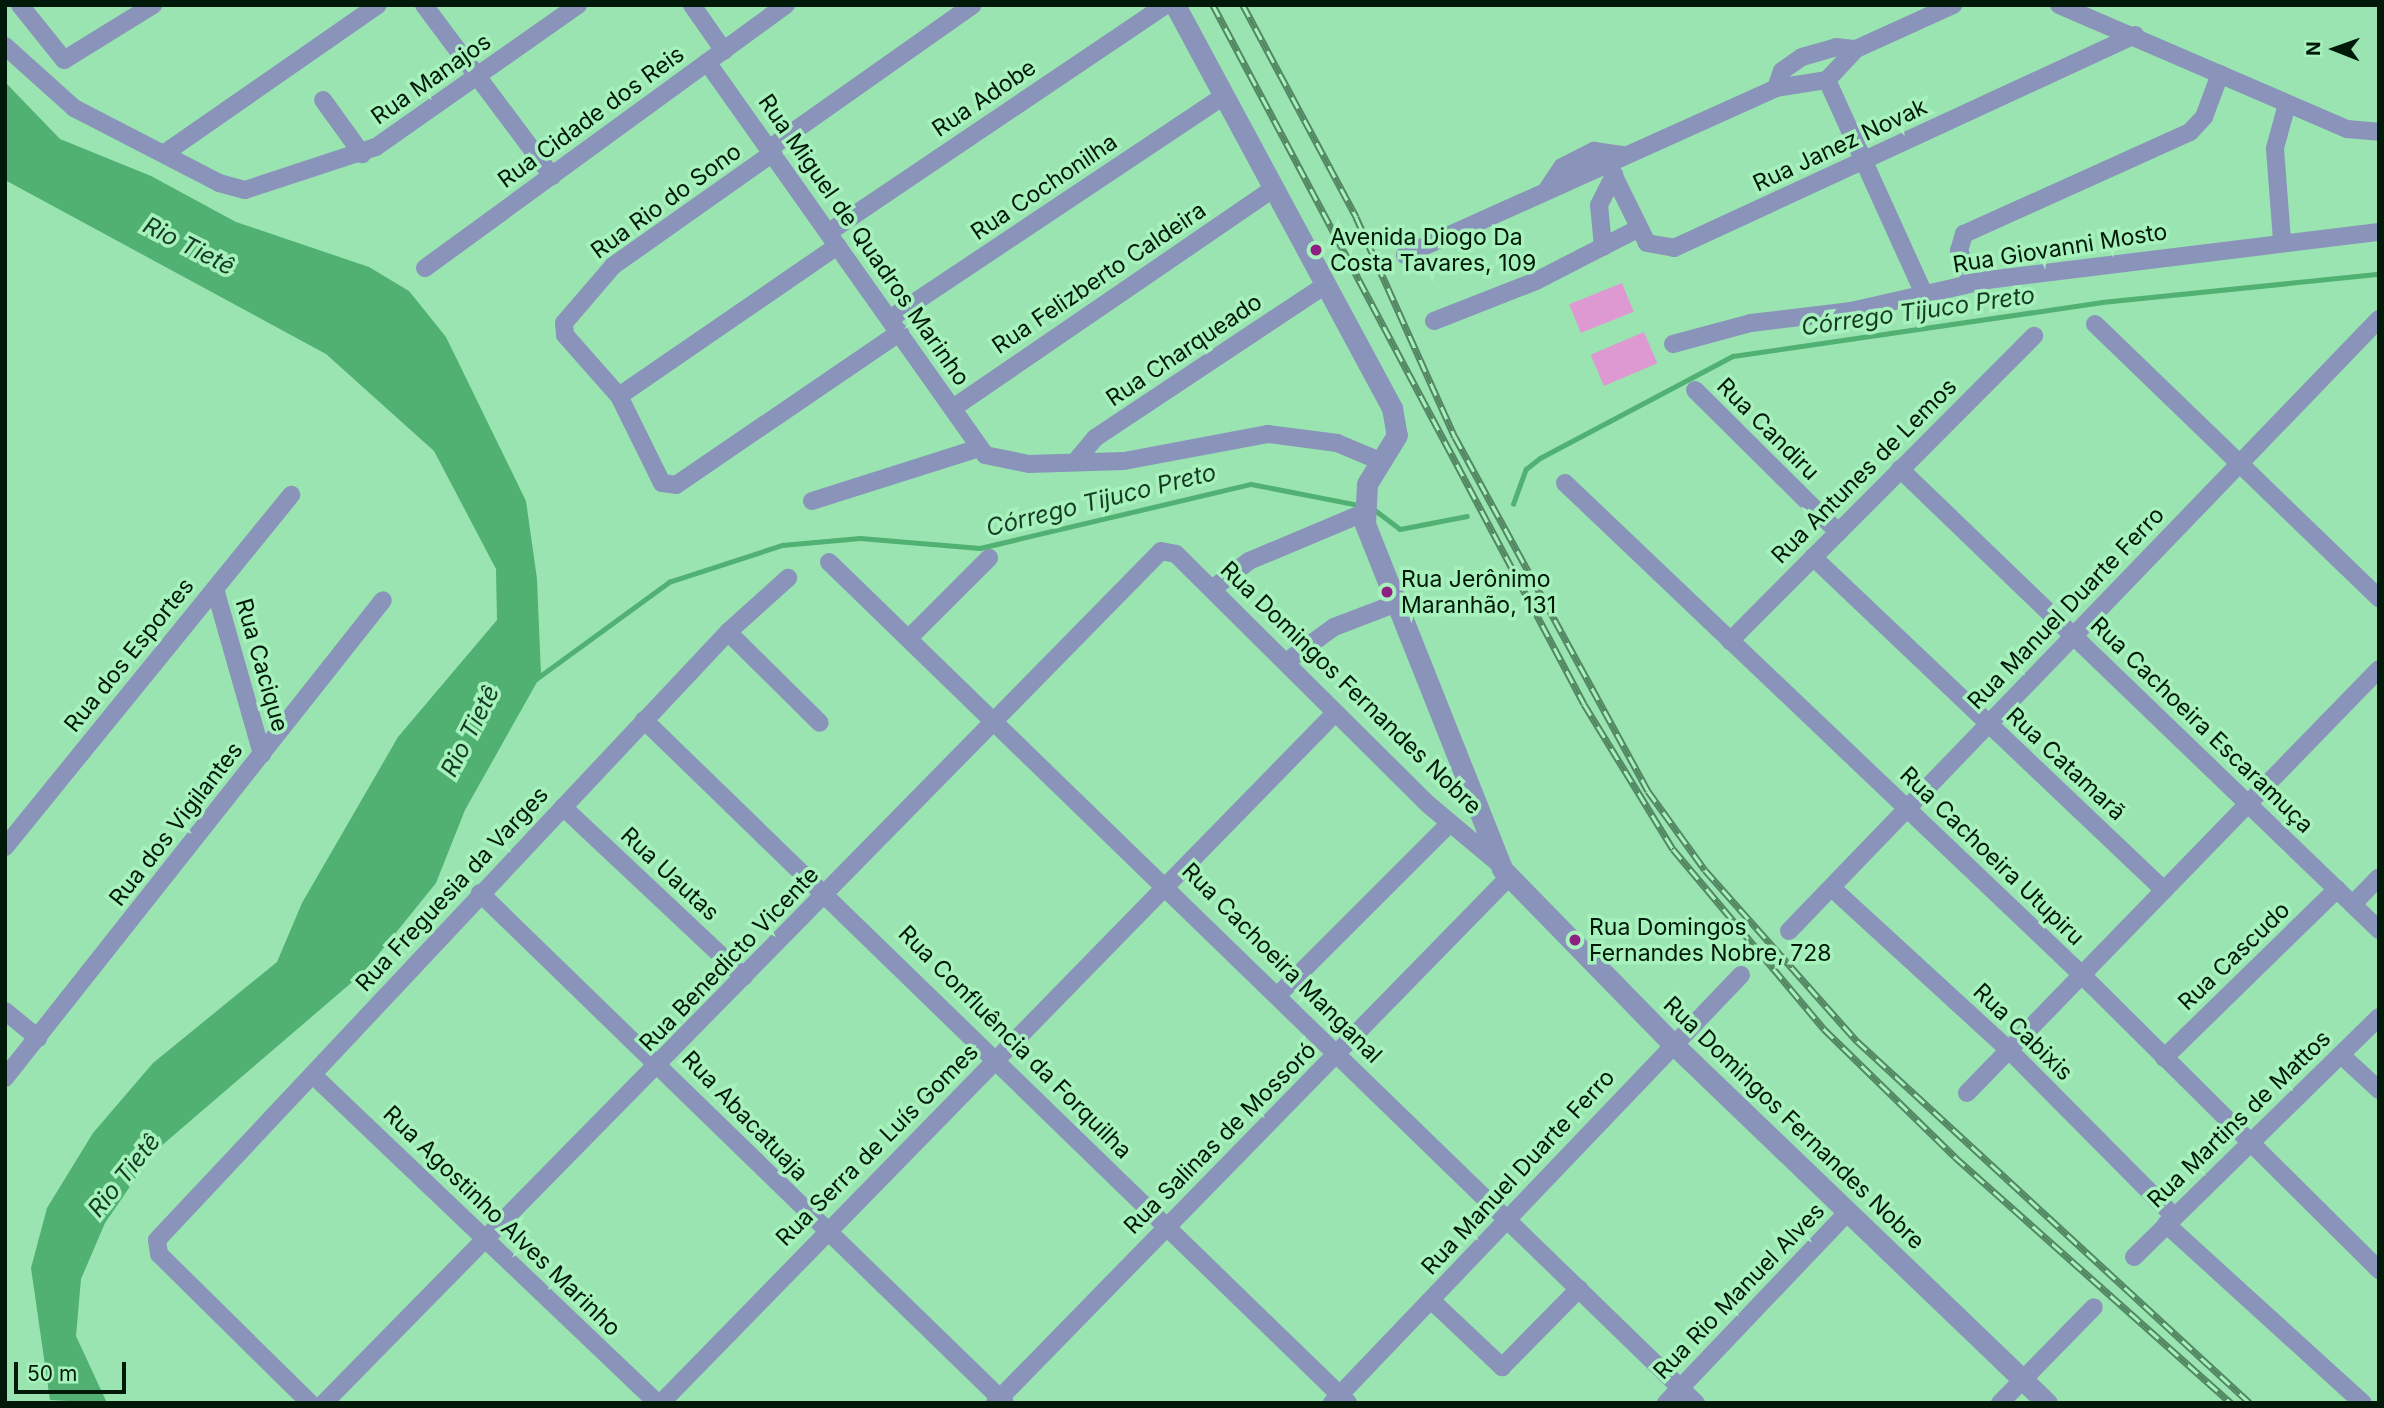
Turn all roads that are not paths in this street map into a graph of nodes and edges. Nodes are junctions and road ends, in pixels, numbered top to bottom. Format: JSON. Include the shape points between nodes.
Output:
{"nodes":[{"id":1,"x":20,"y":5,"type":"edge"},
{"id":2,"x":153,"y":5,"type":"edge"},
{"id":3,"x":378,"y":5,"type":"edge"},
{"id":4,"x":424,"y":5,"type":"edge"},
{"id":5,"x":578,"y":5,"type":"edge"},
{"id":6,"x":692,"y":5,"type":"edge"},
{"id":7,"x":786,"y":5,"type":"edge"},
{"id":8,"x":972,"y":5,"type":"edge"},
{"id":9,"x":1167,"y":5,"type":"edge"},
{"id":10,"x":1175,"y":5,"type":"edge"},
{"id":11,"x":1953,"y":5,"type":"edge"},
{"id":12,"x":2059,"y":5,"type":"edge"},
{"id":13,"x":2136,"y":35,"type":"junction"},
{"id":14,"x":5,"y":46,"type":"edge"},
{"id":15,"x":1856,"y":50,"type":"junction"},
{"id":16,"x":724,"y":51,"type":"junction"},
{"id":17,"x":707,"y":62,"type":"junction"},
{"id":18,"x":2220,"y":74,"type":"junction"},
{"id":19,"x":478,"y":77,"type":"junction"},
{"id":20,"x":1827,"y":80,"type":"junction"},
{"id":21,"x":1776,"y":88,"type":"junction"},
{"id":22,"x":1224,"y":96,"type":"junction"},
{"id":23,"x":323,"y":100,"type":"dead end"},
{"id":24,"x":2287,"y":104,"type":"junction"},
{"id":25,"x":2379,"y":132,"type":"edge"},
{"id":26,"x":772,"y":151,"type":"junction"},
{"id":27,"x":165,"y":153,"type":"junction"},
{"id":28,"x":362,"y":154,"type":"junction"},
{"id":29,"x":1865,"y":161,"type":"junction"},
{"id":30,"x":1615,"y":164,"type":"junction"},
{"id":31,"x":552,"y":176,"type":"junction"},
{"id":32,"x":1273,"y":189,"type":"junction"},
{"id":33,"x":1637,"y":229,"type":"junction"},
{"id":34,"x":2379,"y":232,"type":"edge"},
{"id":35,"x":833,"y":239,"type":"junction"},
{"id":36,"x":2281,"y":240,"type":"junction"},
{"id":37,"x":1603,"y":247,"type":"junction"},
{"id":38,"x":1405,"y":255,"type":"dead end"},
{"id":39,"x":425,"y":268,"type":"dead end"},
{"id":40,"x":1972,"y":283,"type":"junction"},
{"id":41,"x":1326,"y":284,"type":"junction"},
{"id":42,"x":1925,"y":296,"type":"junction"},
{"id":43,"x":2379,"y":319,"type":"edge"},
{"id":44,"x":1434,"y":321,"type":"dead end"},
{"id":45,"x":2095,"y":324,"type":"dead end"},
{"id":46,"x":896,"y":325,"type":"junction"},
{"id":47,"x":2034,"y":336,"type":"dead end"},
{"id":48,"x":1673,"y":344,"type":"dead end"},
{"id":49,"x":1695,"y":390,"type":"dead end"},
{"id":50,"x":619,"y":396,"type":"junction"},
{"id":51,"x":953,"y":408,"type":"junction"},
{"id":52,"x":979,"y":448,"type":"junction"},
{"id":53,"x":1380,"y":461,"type":"junction"},
{"id":54,"x":2241,"y":461,"type":"junction"},
{"id":55,"x":1075,"y":462,"type":"junction"},
{"id":56,"x":1900,"y":469,"type":"junction"},
{"id":57,"x":1565,"y":483,"type":"dead end"},
{"id":58,"x":291,"y":495,"type":"dead end"},
{"id":59,"x":812,"y":501,"type":"dead end"},
{"id":60,"x":1363,"y":510,"type":"junction"},
{"id":61,"x":1838,"y":532,"type":"junction"},
{"id":62,"x":1169,"y":549,"type":"joint"},
{"id":63,"x":1813,"y":557,"type":"junction"},
{"id":64,"x":989,"y":558,"type":"dead end"},
{"id":65,"x":829,"y":562,"type":"dead end"},
{"id":66,"x":788,"y":578,"type":"dead end"},
{"id":67,"x":215,"y":589,"type":"junction"},
{"id":68,"x":1212,"y":589,"type":"junction"},
{"id":69,"x":2379,"y":598,"type":"edge"},
{"id":70,"x":383,"y":600,"type":"dead end"},
{"id":71,"x":1396,"y":603,"type":"junction"},
{"id":72,"x":728,"y":632,"type":"junction"},
{"id":73,"x":2075,"y":636,"type":"junction"},
{"id":74,"x":911,"y":637,"type":"junction"},
{"id":75,"x":1730,"y":641,"type":"junction"},
{"id":76,"x":1286,"y":662,"type":"junction"},
{"id":77,"x":2379,"y":669,"type":"edge"},
{"id":78,"x":1335,"y":713,"type":"junction"},
{"id":79,"x":993,"y":718,"type":"junction"},
{"id":80,"x":643,"y":720,"type":"junction"},
{"id":81,"x":820,"y":723,"type":"dead end"},
{"id":82,"x":1988,"y":725,"type":"junction"},
{"id":83,"x":262,"y":754,"type":"junction"},
{"id":84,"x":2249,"y":804,"type":"junction"},
{"id":85,"x":562,"y":807,"type":"junction"},
{"id":86,"x":1905,"y":808,"type":"junction"},
{"id":87,"x":1450,"y":823,"type":"junction"},
{"id":88,"x":5,"y":847,"type":"edge"},
{"id":89,"x":1503,"y":870,"type":"junction"},
{"id":90,"x":2379,"y":877,"type":"edge"},
{"id":91,"x":1166,"y":882,"type":"junction"},
{"id":92,"x":1832,"y":887,"type":"junction"},
{"id":93,"x":2337,"y":889,"type":"junction"},
{"id":94,"x":2164,"y":890,"type":"junction"},
{"id":95,"x":827,"y":891,"type":"junction"},
{"id":96,"x":480,"y":893,"type":"junction"},
{"id":97,"x":2353,"y":904,"type":"junction"},
{"id":98,"x":2379,"y":930,"type":"edge"},
{"id":99,"x":1789,"y":931,"type":"dead end"},
{"id":100,"x":1741,"y":975,"type":"dead end"},
{"id":101,"x":2082,"y":975,"type":"junction"},
{"id":102,"x":744,"y":977,"type":"junction"},
{"id":103,"x":1280,"y":993,"type":"junction"},
{"id":104,"x":5,"y":1011,"type":"edge"},
{"id":105,"x":2379,"y":1017,"type":"edge"},
{"id":106,"x":38,"y":1038,"type":"junction"},
{"id":107,"x":1672,"y":1043,"type":"junction"},
{"id":108,"x":2009,"y":1050,"type":"junction"},
{"id":109,"x":1338,"y":1053,"type":"junction"},
{"id":110,"x":2341,"y":1055,"type":"junction"},
{"id":111,"x":998,"y":1058,"type":"junction"},
{"id":112,"x":2164,"y":1058,"type":"junction"},
{"id":113,"x":662,"y":1065,"type":"junction"},
{"id":114,"x":313,"y":1075,"type":"junction"},
{"id":115,"x":5,"y":1078,"type":"edge"},
{"id":116,"x":2379,"y":1090,"type":"edge"},
{"id":117,"x":1967,"y":1093,"type":"dead end"},
{"id":118,"x":2248,"y":1145,"type":"junction"},
{"id":119,"x":1847,"y":1213,"type":"junction"},
{"id":120,"x":1508,"y":1220,"type":"junction"},
{"id":121,"x":2170,"y":1220,"type":"junction"},
{"id":122,"x":1166,"y":1226,"type":"junction"},
{"id":123,"x":825,"y":1233,"type":"junction"},
{"id":124,"x":486,"y":1238,"type":"junction"},
{"id":125,"x":2134,"y":1257,"type":"dead end"},
{"id":126,"x":2379,"y":1270,"type":"edge"},
{"id":127,"x":1579,"y":1289,"type":"junction"},
{"id":128,"x":1431,"y":1300,"type":"junction"},
{"id":129,"x":2094,"y":1307,"type":"dead end"},
{"id":130,"x":2022,"y":1378,"type":"junction"},
{"id":131,"x":1681,"y":1388,"type":"junction"},
{"id":132,"x":1340,"y":1400,"type":"edge"},
{"id":133,"x":1000,"y":1401,"type":"edge"},
{"id":134,"x":310,"y":1403,"type":"edge"},
{"id":135,"x":324,"y":1403,"type":"edge"},
{"id":136,"x":659,"y":1403,"type":"edge"},
{"id":137,"x":1666,"y":1403,"type":"edge"},
{"id":138,"x":1696,"y":1403,"type":"edge"},
{"id":139,"x":2000,"y":1403,"type":"edge"},
{"id":140,"x":2047,"y":1403,"type":"edge"},
{"id":141,"x":2363,"y":1403,"type":"edge"}],
"edges":[{"from":1,"to":2,"type":"street","via":[[60,60],[74,58]]},
{"from":3,"to":27,"type":"street"},
{"from":4,"to":19,"type":"street"},
{"from":5,"to":19,"type":"street","name":"Rua Manajos"},
{"from":6,"to":16,"type":"street"},
{"from":7,"to":16,"type":"street","name":"Rua Cidade dos Reis"},
{"from":8,"to":26,"type":"street","name":"Rua Rio do Sono"},
{"from":9,"to":35,"type":"street","name":"Rua Adobe"},
{"from":10,"to":22,"type":"street"},
{"from":11,"to":15,"type":"street"},
{"from":12,"to":13,"type":"street"},
{"from":13,"to":18,"type":"street"},
{"from":13,"to":29,"type":"street","name":"Rua Janez Novak"},
{"from":14,"to":27,"type":"street","name":"Rua Manajos","via":[[74,108]]},
{"from":15,"to":20,"type":"street"},
{"from":15,"to":21,"type":"street","via":[[1836,47],[1802,57],[1782,71]]},
{"from":16,"to":17,"type":"street","name":"Rua Cidade dos Reis"},
{"from":17,"to":26,"type":"street","name":"Rua Miguel de Quadros Marinho"},
{"from":17,"to":31,"type":"street","name":"Rua Cidade dos Reis"},
{"from":18,"to":24,"type":"street"},
{"from":18,"to":40,"type":"street","via":[[2204,117],[2190,132],[1964,234],[1959,251]]},
{"from":19,"to":28,"type":"street","name":"Rua Manajos"},
{"from":19,"to":31,"type":"street"},
{"from":20,"to":21,"type":"street"},
{"from":20,"to":29,"type":"street"},
{"from":21,"to":30,"type":"street"},
{"from":22,"to":32,"type":"street"},
{"from":22,"to":46,"type":"street","name":"Rua Cochonilha"},
{"from":23,"to":28,"type":"street"},
{"from":24,"to":25,"type":"street","via":[[2347,129]]},
{"from":24,"to":36,"type":"street","via":[[2275,148]]},
{"from":26,"to":35,"type":"street","name":"Rua Miguel de Quadros Marinho"},
{"from":26,"to":50,"type":"street","name":"Rua Rio do Sono","via":[[613,266],[564,323],[565,335]]},
{"from":27,"to":28,"type":"street","name":"Rua Manajos","via":[[219,183],[245,190]]},
{"from":29,"to":33,"type":"street","name":"Rua Janez Novak","via":[[1674,248],[1652,247]]},
{"from":29,"to":42,"type":"street"},
{"from":30,"to":33,"type":"street"},
{"from":30,"to":37,"type":"street","via":[[1599,205]]},
{"from":30,"to":38,"type":"street","via":[[1548,188]]},
{"from":31,"to":39,"type":"street","name":"Rua Cidade dos Reis"},
{"from":32,"to":41,"type":"street"},
{"from":32,"to":51,"type":"street","name":"Rua Felizberto Caldeira"},
{"from":33,"to":37,"type":"street"},
{"from":34,"to":36,"type":"street","name":"Rua Giovanni Mosto"},
{"from":35,"to":46,"type":"street","name":"Rua Miguel de Quadros Marinho"},
{"from":35,"to":50,"type":"street","name":"Rua Adobe"},
{"from":36,"to":40,"type":"street","name":"Rua Giovanni Mosto"},
{"from":37,"to":44,"type":"street"},
{"from":40,"to":42,"type":"street","name":"Rua Giovanni Mosto"},
{"from":41,"to":53,"type":"street","via":[[1392,408],[1396,435]]},
{"from":41,"to":55,"type":"street","name":"Rua Charqueado","via":[[1095,438]]},
{"from":42,"to":48,"type":"street","name":"Rua Giovanni Mosto","via":[[1751,323]]},
{"from":43,"to":54,"type":"street","name":"Rua Manuel Duarte Ferro"},
{"from":45,"to":54,"type":"street"},
{"from":46,"to":50,"type":"street","name":"Rua Cochonilha","via":[[669,487],[649,461]]},
{"from":46,"to":51,"type":"street","name":"Rua Miguel de Quadros Marinho"},
{"from":47,"to":56,"type":"street","name":"Rua Antunes de Lemos"},
{"from":49,"to":61,"type":"street","name":"Rua Candiru"},
{"from":51,"to":52,"type":"street","name":"Rua Miguel de Quadros Marinho"},
{"from":52,"to":55,"type":"street","via":[[1007,463]]},
{"from":52,"to":59,"type":"street"},
{"from":53,"to":55,"type":"street","via":[[1337,443],[1268,434],[1158,457]]},
{"from":53,"to":60,"type":"street","via":[[1367,484]]},
{"from":54,"to":69,"type":"street"},
{"from":54,"to":73,"type":"street","name":"Rua Manuel Duarte Ferro"},
{"from":56,"to":61,"type":"street","name":"Rua Antunes de Lemos"},
{"from":56,"to":73,"type":"street","name":"Rua Cachoeira Escaramuça"},
{"from":57,"to":75,"type":"street","name":"Rua Cachoeira Utupiru"},
{"from":58,"to":67,"type":"street","name":"Rua dos Esportes"},
{"from":60,"to":68,"type":"street","via":[[1249,561]]},
{"from":60,"to":71,"type":"street"},
{"from":61,"to":63,"type":"street","name":"Rua Antunes de Lemos"},
{"from":62,"to":68,"type":"street","name":"Rua Domingos Fernandes Nobre"},
{"from":62,"to":79,"type":"street","name":"Rua Benedicto Vicente","via":[[1156,554]]},
{"from":63,"to":75,"type":"street","name":"Rua Antunes de Lemos"},
{"from":63,"to":82,"type":"street","name":"Rua Catamarã"},
{"from":64,"to":74,"type":"street"},
{"from":65,"to":74,"type":"street","name":"Rua Cachoeira Manganal"},
{"from":66,"to":72,"type":"street","name":"Rua Freguesia da Varges"},
{"from":67,"to":83,"type":"street","name":"Rua Cacique"},
{"from":67,"to":88,"type":"street","name":"Rua dos Esportes"},
{"from":68,"to":76,"type":"street","name":"Rua Domingos Fernandes Nobre"},
{"from":70,"to":83,"type":"street","name":"Rua dos Vigilantes"},
{"from":71,"to":76,"type":"street","via":[[1326,631]]},
{"from":71,"to":89,"type":"street"},
{"from":72,"to":80,"type":"street","name":"Rua Freguesia da Varges"},
{"from":72,"to":81,"type":"street"},
{"from":73,"to":82,"type":"street","name":"Rua Manuel Duarte Ferro"},
{"from":73,"to":84,"type":"street","name":"Rua Cachoeira Escaramuça"},
{"from":74,"to":79,"type":"street","name":"Rua Cachoeira Manganal"},
{"from":75,"to":86,"type":"street","name":"Rua Cachoeira Utupiru"},
{"from":76,"to":78,"type":"street","name":"Rua Domingos Fernandes Nobre"},
{"from":77,"to":84,"type":"street"},
{"from":78,"to":87,"type":"street","name":"Rua Domingos Fernandes Nobre"},
{"from":78,"to":91,"type":"street","name":"Rua Serra de Luís Gomes"},
{"from":79,"to":91,"type":"street","name":"Rua Cachoeira Manganal"},
{"from":79,"to":95,"type":"street","name":"Rua Benedicto Vicente"},
{"from":80,"to":85,"type":"street","name":"Rua Freguesia da Varges"},
{"from":80,"to":95,"type":"street","name":"Rua Confluência da Forquilha"},
{"from":82,"to":86,"type":"street","name":"Rua Manuel Duarte Ferro"},
{"from":82,"to":94,"type":"street","name":"Rua Catamarã"},
{"from":83,"to":106,"type":"street","name":"Rua dos Vigilantes"},
{"from":84,"to":93,"type":"street","name":"Rua Cachoeira Escaramuça"},
{"from":84,"to":94,"type":"street"},
{"from":85,"to":96,"type":"street","name":"Rua Freguesia da Varges"},
{"from":85,"to":102,"type":"street","name":"Rua Uautas"},
{"from":86,"to":92,"type":"street","name":"Rua Manuel Duarte Ferro"},
{"from":86,"to":101,"type":"street","name":"Rua Cachoeira Utupiru"},
{"from":87,"to":89,"type":"street","name":"Rua Domingos Fernandes Nobre"},
{"from":87,"to":103,"type":"street"},
{"from":89,"to":107,"type":"street","name":"Rua Domingos Fernandes Nobre"},
{"from":89,"to":109,"type":"street","name":"Rua Salinas de Mossoró"},
{"from":90,"to":97,"type":"street"},
{"from":91,"to":103,"type":"street","name":"Rua Cachoeira Manganal"},
{"from":91,"to":111,"type":"street","name":"Rua Serra de Luís Gomes"},
{"from":92,"to":99,"type":"street","name":"Rua Manuel Duarte Ferro"},
{"from":92,"to":108,"type":"street","name":"Rua Cabixis"},
{"from":93,"to":97,"type":"street","name":"Rua Cachoeira Escaramuça"},
{"from":93,"to":112,"type":"street","name":"Rua Cascudo"},
{"from":94,"to":101,"type":"street"},
{"from":95,"to":102,"type":"street","name":"Rua Benedicto Vicente"},
{"from":95,"to":111,"type":"street","name":"Rua Confluência da Forquilha"},
{"from":96,"to":113,"type":"street","name":"Rua Abacatuaja"},
{"from":96,"to":114,"type":"street","name":"Rua Freguesia da Varges"},
{"from":97,"to":98,"type":"street","name":"Rua Cachoeira Escaramuça"},
{"from":100,"to":107,"type":"street","name":"Rua Manuel Duarte Ferro"},
{"from":101,"to":108,"type":"street"},
{"from":101,"to":112,"type":"street","name":"Rua Cachoeira Utupiru"},
{"from":102,"to":113,"type":"street","name":"Rua Benedicto Vicente"},
{"from":103,"to":109,"type":"street","name":"Rua Cachoeira Manganal"},
{"from":104,"to":106,"type":"street"},
{"from":105,"to":110,"type":"street","name":"Rua Martins de Mattos"},
{"from":106,"to":115,"type":"street","name":"Rua dos Vigilantes"},
{"from":107,"to":119,"type":"street","name":"Rua Domingos Fernandes Nobre"},
{"from":107,"to":120,"type":"street","name":"Rua Manuel Duarte Ferro"},
{"from":108,"to":117,"type":"street"},
{"from":108,"to":121,"type":"street","name":"Rua Cabixis"},
{"from":109,"to":120,"type":"street","name":"Rua Cachoeira Manganal"},
{"from":109,"to":122,"type":"street","name":"Rua Salinas de Mossoró"},
{"from":110,"to":116,"type":"street"},
{"from":110,"to":118,"type":"street","name":"Rua Martins de Mattos"},
{"from":111,"to":122,"type":"street","name":"Rua Confluência da Forquilha"},
{"from":111,"to":123,"type":"street","name":"Rua Serra de Luís Gomes"},
{"from":112,"to":118,"type":"street","name":"Rua Cachoeira Utupiru"},
{"from":113,"to":123,"type":"street","name":"Rua Abacatuaja"},
{"from":113,"to":124,"type":"street","name":"Rua Benedicto Vicente"},
{"from":114,"to":124,"type":"street","name":"Rua Agostinho Alves Marinho"},
{"from":114,"to":134,"type":"street","name":"Rua Freguesia da Varges","via":[[158,1247]]},
{"from":118,"to":121,"type":"street","name":"Rua Martins de Mattos"},
{"from":118,"to":126,"type":"street","name":"Rua Cachoeira Utupiru"},
{"from":119,"to":130,"type":"street","name":"Rua Domingos Fernandes Nobre"},
{"from":119,"to":131,"type":"street","name":"Rua Rio Manuel Alves"},
{"from":120,"to":127,"type":"street","name":"Rua Cachoeira Manganal"},
{"from":120,"to":128,"type":"street","name":"Rua Manuel Duarte Ferro"},
{"from":121,"to":125,"type":"street","name":"Rua Martins de Mattos"},
{"from":121,"to":141,"type":"street","name":"Rua Cabixis"},
{"from":122,"to":132,"type":"street","name":"Rua Confluência da Forquilha"},
{"from":122,"to":133,"type":"street","name":"Rua Salinas de Mossoró"},
{"from":123,"to":133,"type":"street","name":"Rua Abacatuaja"},
{"from":123,"to":136,"type":"street","name":"Rua Serra de Luís Gomes"},
{"from":124,"to":135,"type":"street","name":"Rua Benedicto Vicente"},
{"from":124,"to":136,"type":"street","name":"Rua Agostinho Alves Marinho"},
{"from":127,"to":128,"type":"street","via":[[1502,1367]]},
{"from":127,"to":131,"type":"street","name":"Rua Cachoeira Manganal"},
{"from":128,"to":132,"type":"street","name":"Rua Manuel Duarte Ferro"},
{"from":129,"to":130,"type":"street"},
{"from":130,"to":139,"type":"street"},
{"from":130,"to":140,"type":"street","name":"Rua Domingos Fernandes Nobre"},
{"from":131,"to":137,"type":"street","name":"Rua Rio Manuel Alves"},
{"from":131,"to":138,"type":"street","name":"Rua Cachoeira Manganal"}]}
